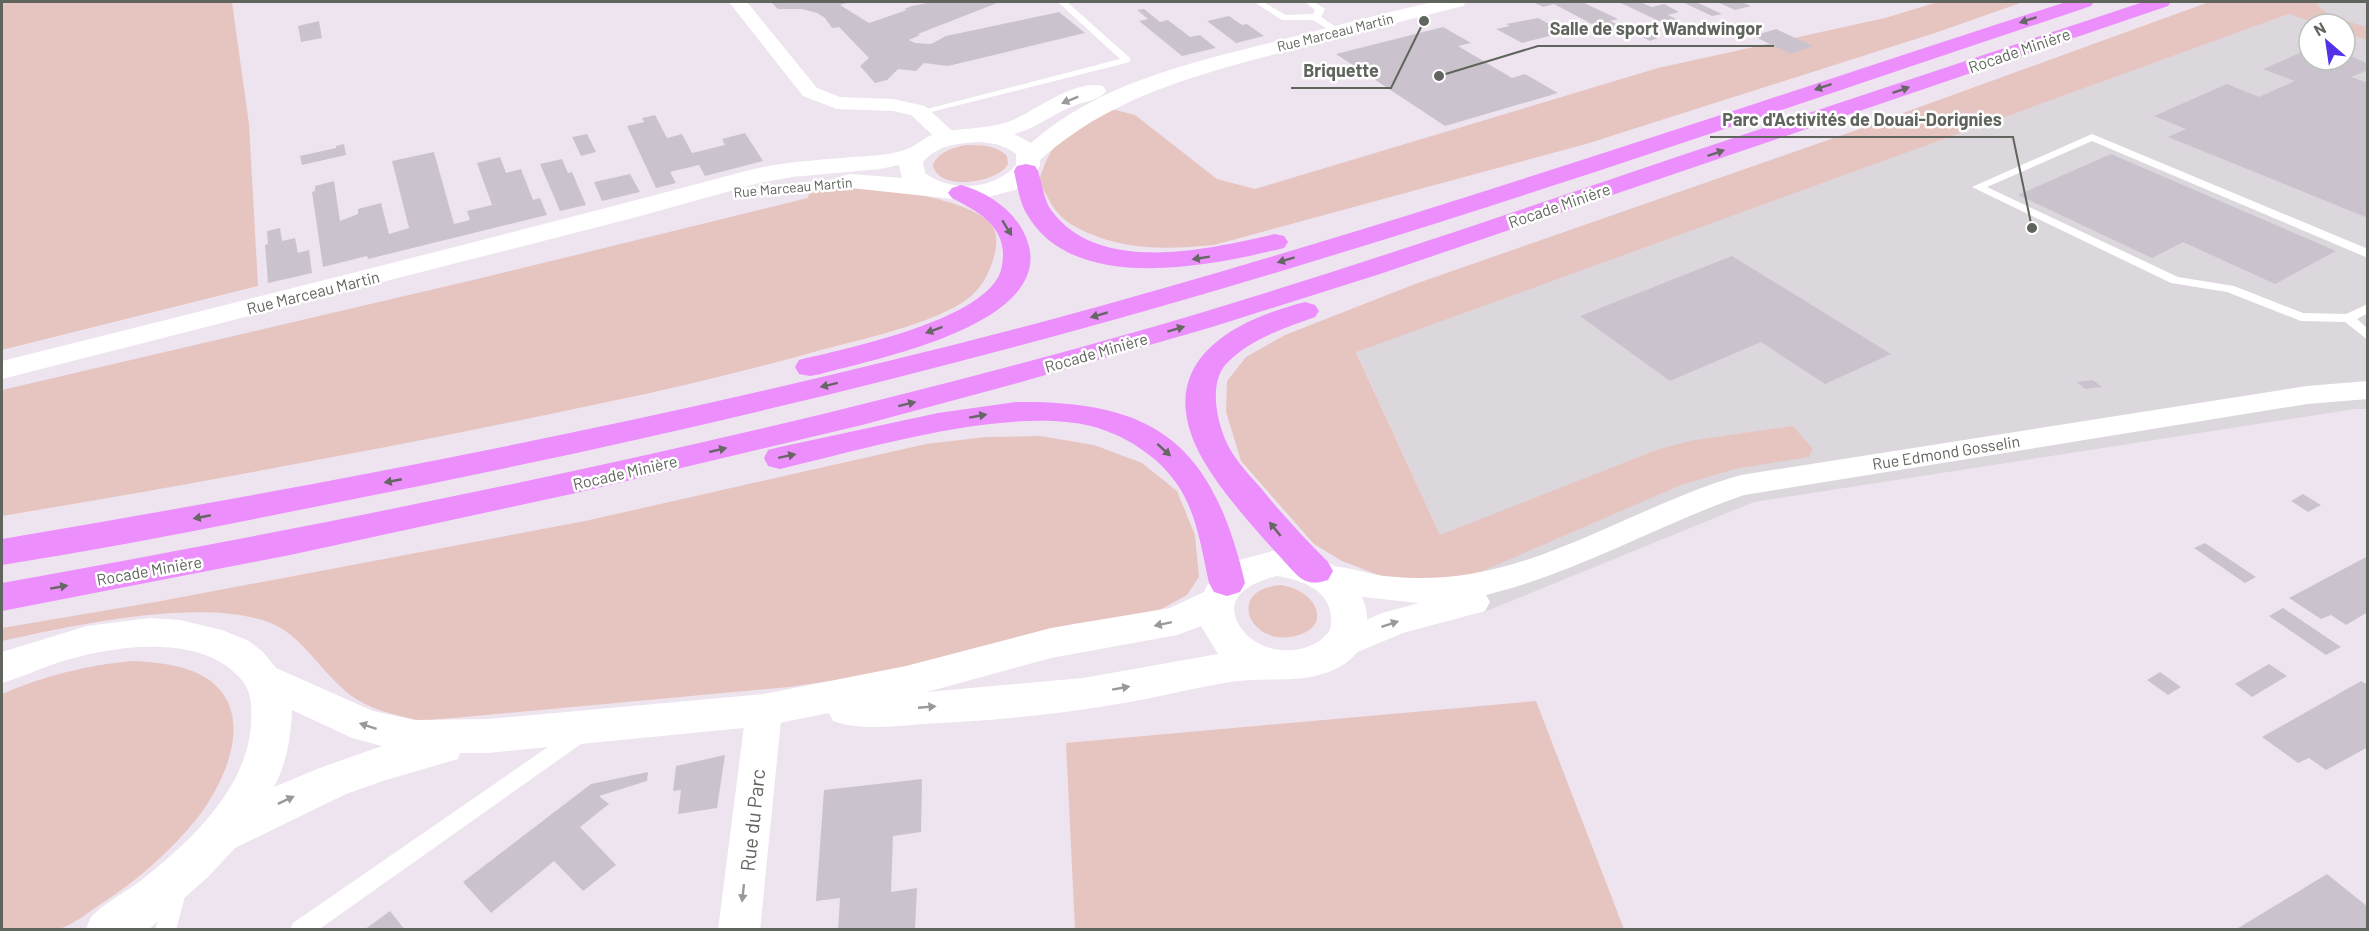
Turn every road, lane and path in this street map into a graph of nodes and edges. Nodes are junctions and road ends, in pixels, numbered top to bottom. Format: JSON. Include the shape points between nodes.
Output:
{"nodes":[{"id":1,"x":738,"y":2,"type":"edge"},
{"id":2,"x":1062,"y":2,"type":"edge"},
{"id":3,"x":1258,"y":2,"type":"edge"},
{"id":4,"x":1309,"y":2,"type":"edge"},
{"id":5,"x":1456,"y":2,"type":"edge"},
{"id":6,"x":2084,"y":2,"type":"edge"},
{"id":7,"x":2162,"y":2,"type":"edge"},
{"id":8,"x":1315,"y":17,"type":"junction"},
{"id":9,"x":1338,"y":32,"type":"junction"},
{"id":10,"x":1248,"y":54,"type":"junction"},
{"id":11,"x":923,"y":113,"type":"junction"},
{"id":12,"x":984,"y":135,"type":"junction"},
{"id":13,"x":949,"y":138,"type":"junction"},
{"id":14,"x":918,"y":153,"type":"junction"},
{"id":15,"x":1622,"y":153,"type":"junction"},
{"id":16,"x":1028,"y":164,"type":"junction"},
{"id":17,"x":1660,"y":171,"type":"junction"},
{"id":18,"x":927,"y":187,"type":"junction"},
{"id":19,"x":961,"y":193,"type":"junction"},
{"id":20,"x":624,"y":213,"type":"junction"},
{"id":21,"x":2367,"y":254,"type":"edge"},
{"id":22,"x":2367,"y":308,"type":"edge"},
{"id":23,"x":2348,"y":318,"type":"junction"},
{"id":24,"x":2367,"y":336,"type":"edge"},
{"id":25,"x":2,"y":370,"type":"edge"},
{"id":26,"x":2367,"y":390,"type":"edge"},
{"id":27,"x":451,"y":470,"type":"junction"},
{"id":28,"x":2,"y":552,"type":"edge"},
{"id":29,"x":167,"y":567,"type":"junction"},
{"id":30,"x":1539,"y":568,"type":"junction"},
{"id":31,"x":1322,"y":574,"type":"junction"},
{"id":32,"x":1222,"y":593,"type":"junction"},
{"id":33,"x":2,"y":597,"type":"edge"},
{"id":34,"x":66,"y":646,"type":"junction"},
{"id":35,"x":1336,"y":648,"type":"junction"},
{"id":36,"x":2,"y":656,"type":"edge"},
{"id":37,"x":1270,"y":663,"type":"junction"},
{"id":38,"x":2,"y":668,"type":"edge"},
{"id":39,"x":263,"y":678,"type":"junction"},
{"id":40,"x":764,"y":710,"type":"junction"},
{"id":41,"x":590,"y":727,"type":"junction"},
{"id":42,"x":488,"y":736,"type":"junction"},
{"id":43,"x":216,"y":838,"type":"junction"},
{"id":44,"x":186,"y":869,"type":"junction"},
{"id":45,"x":109,"y":930,"type":"edge"},
{"id":46,"x":165,"y":930,"type":"edge"},
{"id":47,"x":300,"y":930,"type":"edge"},
{"id":48,"x":739,"y":930,"type":"edge"}],
"edges":[{"from":1,"to":11,"type":"street","via":[[810,92],[837,103],[903,106]]},
{"from":2,"to":11,"type":"lane","via":[[1127,60]]},
{"from":3,"to":8,"type":"lane","via":[[1285,18]]},
{"from":4,"to":8,"type":"lane","via":[[1320,9]]},
{"from":5,"to":9,"type":"street","name":"Rue Marceau Martin"},
{"from":6,"to":15,"type":"highway","name":"Rocade Minière","one_way":true},
{"from":17,"to":7,"type":"highway","name":"Rocade Minière","one_way":true},
{"from":8,"to":9,"type":"lane"},
{"from":9,"to":10,"type":"street","name":"Rue Marceau Martin"},
{"from":10,"to":12,"type":"street","name":"Rue Marceau Martin","one_way":true,"via":[[1083,94],[1018,126]]},
{"from":10,"to":16,"type":"street","name":"Rue Marceau Martin","via":[[1106,104],[1059,131]]},
{"from":11,"to":13,"type":"street"},
{"from":12,"to":13,"type":"street","name":"Rue Marceau Martin"},
{"from":12,"to":16,"type":"street","name":"Rue Marceau Martin","via":[[1015,142],[1025,149]]},
{"from":13,"to":14,"type":"street","name":"Rue Marceau Martin"},
{"from":14,"to":18,"type":"street","via":[[911,171]]},
{"from":14,"to":20,"type":"street","name":"Rue Marceau Martin","via":[[869,164],[774,172]]},
{"from":15,"to":16,"type":"highway","one_way":true,"via":[[1268,244],[1172,261],[1113,256],[1068,241],[1048,227],[1037,212],[1029,191]]},
{"from":15,"to":27,"type":"highway","name":"Rocade Minière","one_way":true,"via":[[1333,246],[1052,328],[788,395]]},
{"from":16,"to":19,"type":"street","name":"Rue Marceau Martin","via":[[1017,179],[996,189]]},
{"from":29,"to":17,"type":"highway","name":"Rocade Minière","one_way":true,"via":[[612,475],[938,396],[1265,302]]},
{"from":31,"to":17,"type":"highway","one_way":true,"via":[[1275,528],[1223,465],[1211,444],[1202,407],[1202,384],[1208,367],[1235,342],[1285,318],[1539,230]]},
{"from":18,"to":19,"type":"street","name":"Rue Marceau Martin"},
{"from":18,"to":20,"type":"street","name":"Rue Marceau Martin","via":[[870,181],[806,183],[723,193]]},
{"from":19,"to":27,"type":"highway","one_way":true,"via":[[993,211],[1007,226],[1015,244],[1012,278],[998,296],[976,313],[880,347],[599,422]]},
{"from":20,"to":25,"type":"street","name":"Rue Marceau Martin"},
{"from":21,"to":23,"type":"lane","via":[[2092,137],[1978,187],[2175,280],[2230,289],[2301,317]]},
{"from":22,"to":23,"type":"lane"},
{"from":23,"to":24,"type":"lane"},
{"from":26,"to":30,"type":"street","name":"Rue Edmond Gosselin","via":[[2307,395],[1741,485]]},
{"from":27,"to":28,"type":"highway","name":"Rocade Minière","one_way":true},
{"from":29,"to":32,"type":"highway","one_way":true,"via":[[442,530],[944,422],[1032,410],[1106,420],[1132,429],[1158,445],[1198,492],[1218,545]]},
{"from":33,"to":29,"type":"highway","name":"Rocade Minière","one_way":true},
{"from":30,"to":31,"type":"street","name":"Rue Edmond Gosselin","via":[[1472,586],[1423,591],[1377,588]]},
{"from":35,"to":30,"type":"street","name":"Rue Edmond Gosselin","one_way":true,"via":[[1394,622],[1486,598]]},
{"from":31,"to":32,"type":"street","via":[[1297,565],[1268,564],[1240,573]]},
{"from":31,"to":35,"type":"street","via":[[1341,590],[1350,611],[1350,627]]},
{"from":32,"to":37,"type":"street","via":[[1216,620],[1224,636],[1239,650]]},
{"from":32,"to":40,"type":"street","one_way":true,"via":[[1195,614],[1167,623],[1061,640],[896,684]]},
{"from":34,"to":36,"type":"street"},
{"from":34,"to":38,"type":"street"},
{"from":34,"to":39,"type":"street","via":[[138,634],[199,637],[244,657]]},
{"from":35,"to":37,"type":"street","via":[[1302,664]]},
{"from":40,"to":37,"type":"street","one_way":true,"via":[[872,710],[1006,701],[1091,693],[1228,666]]},
{"from":42,"to":39,"type":"street","one_way":true,"via":[[415,737],[366,726]]},
{"from":39,"to":43,"type":"street","via":[[273,722],[265,757],[247,797]]},
{"from":40,"to":41,"type":"street"},
{"from":40,"to":48,"type":"street","name":"Rue du Parc","one_way":true},
{"from":41,"to":42,"type":"street"},
{"from":41,"to":47,"type":"lane"},
{"from":43,"to":42,"type":"street","one_way":true,"via":[[275,805],[338,778],[394,759]]},
{"from":43,"to":44,"type":"street"},
{"from":44,"to":45,"type":"street"},
{"from":44,"to":46,"type":"lane"}]}
